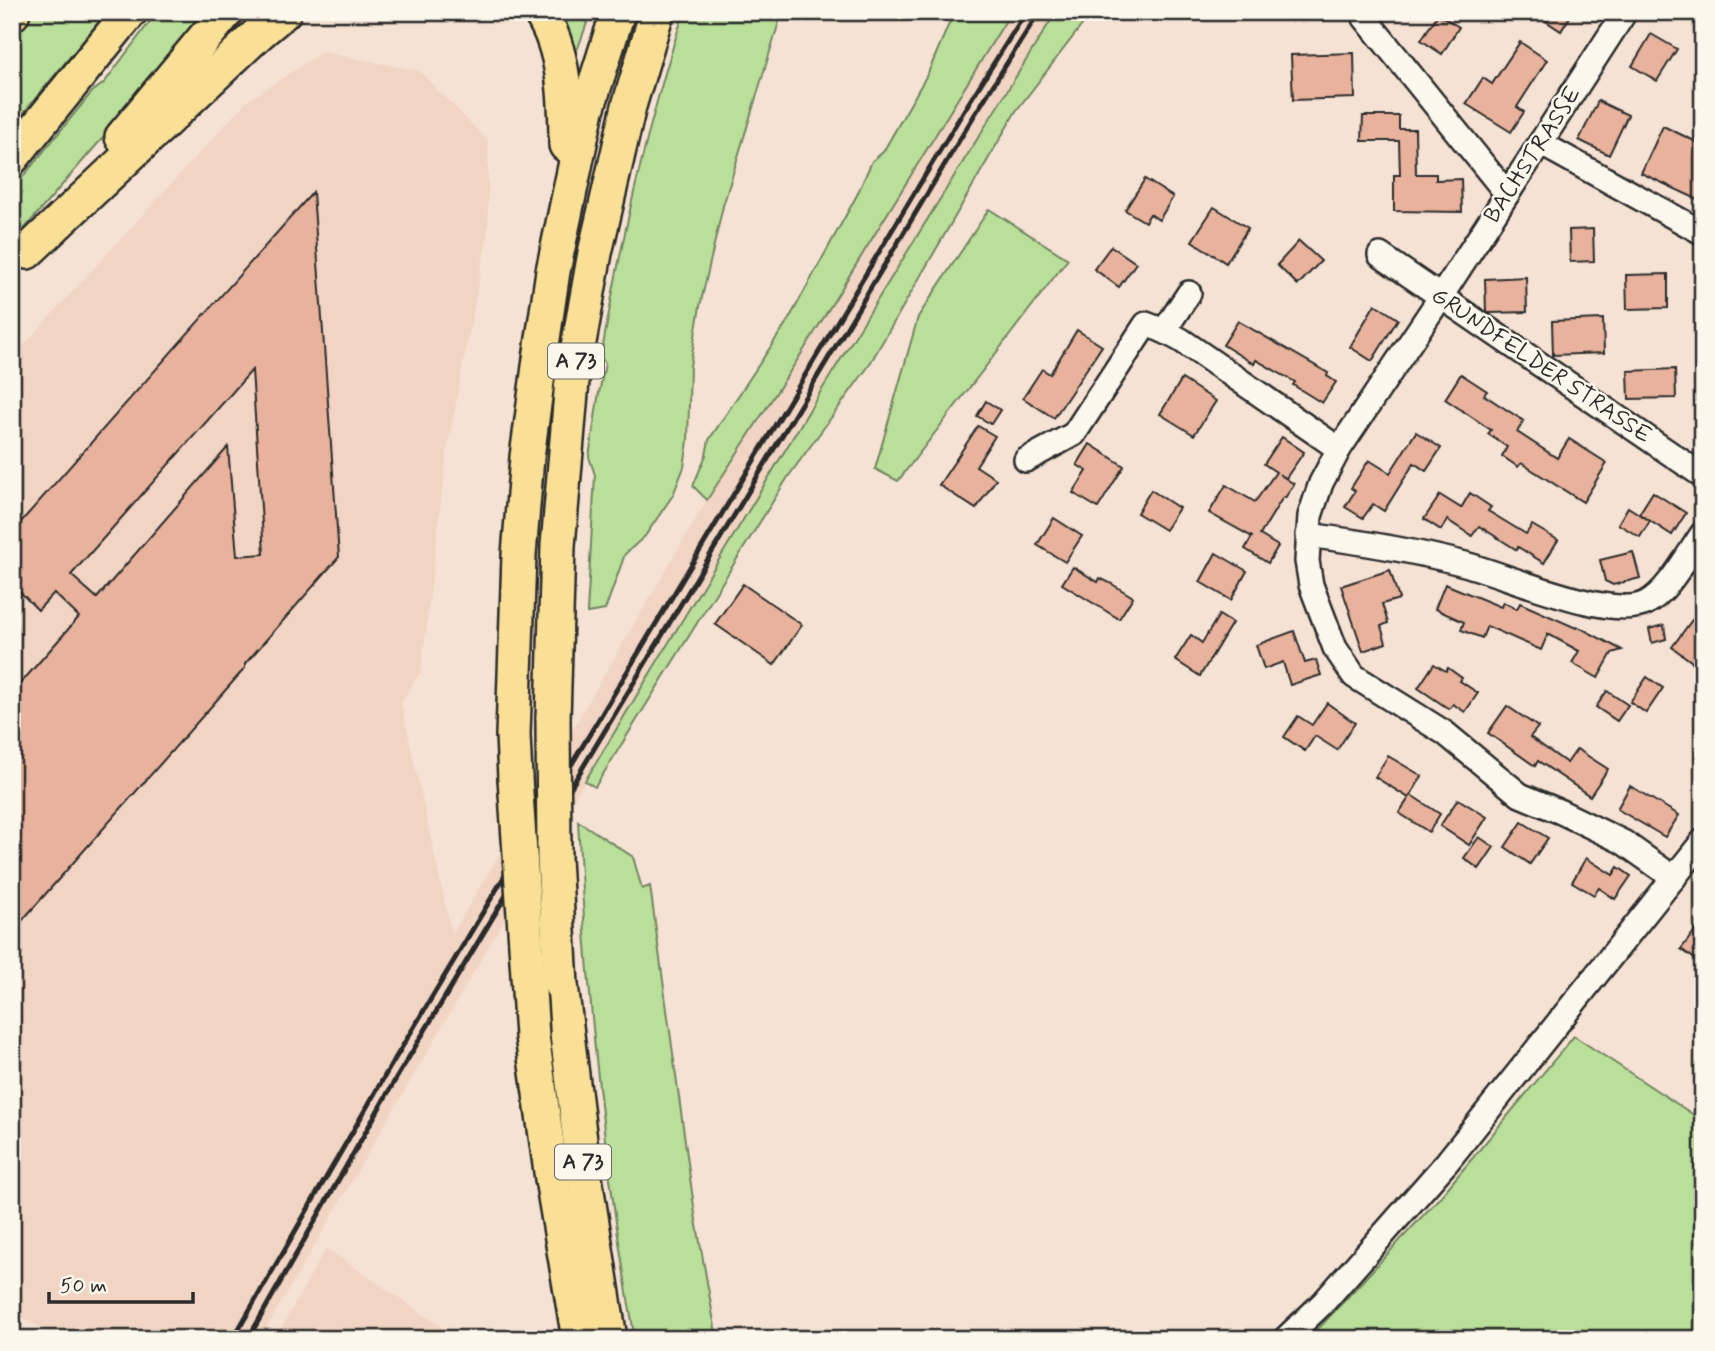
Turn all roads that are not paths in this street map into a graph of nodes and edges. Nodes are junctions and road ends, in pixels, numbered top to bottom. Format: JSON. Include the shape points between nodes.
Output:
{"nodes":[{"id":1,"x":130,"y":12,"type":"edge"},
{"id":2,"x":226,"y":12,"type":"edge"},
{"id":3,"x":285,"y":12,"type":"edge"},
{"id":4,"x":540,"y":12,"type":"edge"},
{"id":5,"x":618,"y":12,"type":"edge"},
{"id":6,"x":657,"y":12,"type":"edge"},
{"id":7,"x":1363,"y":12,"type":"edge"},
{"id":8,"x":1625,"y":12,"type":"edge"},
{"id":9,"x":1540,"y":143,"type":"junction"},
{"id":10,"x":12,"y":158,"type":"edge"},
{"id":11,"x":1507,"y":194,"type":"junction"},
{"id":12,"x":567,"y":209,"type":"junction"},
{"id":13,"x":1703,"y":233,"type":"edge"},
{"id":14,"x":1380,"y":255,"type":"dead end"},
{"id":15,"x":20,"y":260,"type":"edge"},
{"id":16,"x":1189,"y":293,"type":"dead end"},
{"id":17,"x":1440,"y":298,"type":"junction"},
{"id":18,"x":1164,"y":331,"type":"junction"},
{"id":19,"x":1339,"y":449,"type":"junction"},
{"id":20,"x":1026,"y":460,"type":"dead end"},
{"id":21,"x":1703,"y":476,"type":"edge"},
{"id":22,"x":1703,"y":533,"type":"edge"},
{"id":23,"x":1308,"y":535,"type":"junction"},
{"id":24,"x":1703,"y":841,"type":"edge"},
{"id":25,"x":1674,"y":878,"type":"junction"},
{"id":26,"x":579,"y":1339,"type":"edge"},
{"id":27,"x":610,"y":1339,"type":"edge"},
{"id":28,"x":1285,"y":1339,"type":"edge"}],
"edges":[{"from":1,"to":10,"type":"highway"},
{"from":2,"to":15,"type":"highway"},
{"from":3,"to":15,"type":"highway"},
{"from":4,"to":12,"type":"highway","via":[[557,52],[566,108]]},
{"from":5,"to":12,"type":"highway","number":"A 73","via":[[587,110]]},
{"from":6,"to":27,"type":"highway","number":"A 73","bridge":true,"via":[[594,253],[572,381],[558,546],[554,859],[561,985]]},
{"from":7,"to":11,"type":"street"},
{"from":8,"to":9,"type":"street","name":"BACHSTRASSE"},
{"from":9,"to":11,"type":"street","name":"BACHSTRASSE"},
{"from":9,"to":13,"type":"street"},
{"from":11,"to":17,"type":"street","name":"BACHSTRASSE"},
{"from":12,"to":26,"type":"highway","number":"A 73","bridge":true,"via":[[553,271],[527,457],[514,693],[532,1036]]},
{"from":14,"to":17,"type":"street","name":"GRUNDFELDER STRASSE"},
{"from":16,"to":18,"type":"street"},
{"from":17,"to":19,"type":"street","name":"BACHSTRASSE"},
{"from":17,"to":21,"type":"street","name":"GRUNDFELDER STRASSE"},
{"from":18,"to":19,"type":"street"},
{"from":18,"to":20,"type":"street","via":[[1146,324],[1074,434]]},
{"from":19,"to":23,"type":"street","name":"BACHSTRASSE","via":[[1321,483]]},
{"from":22,"to":23,"type":"street","via":[[1662,591],[1647,603],[1622,608],[1462,563]]},
{"from":23,"to":25,"type":"street","name":"BACHSTRASSE","via":[[1311,585],[1335,648],[1354,676],[1445,733],[1520,795],[1623,842]]},
{"from":24,"to":25,"type":"street"},
{"from":25,"to":28,"type":"street","via":[[1447,1163],[1323,1303]]}]}
